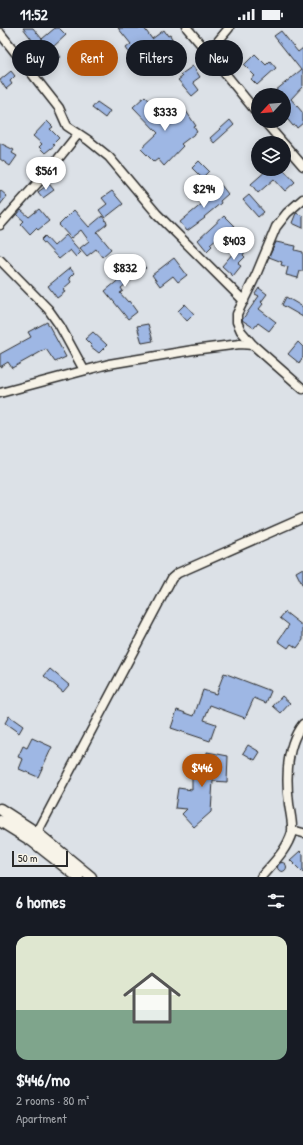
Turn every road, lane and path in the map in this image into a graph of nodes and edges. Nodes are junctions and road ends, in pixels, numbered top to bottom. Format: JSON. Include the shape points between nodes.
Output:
{"nodes":[{"id":1,"x":187,"y":28,"type":"edge"},
{"id":2,"x":229,"y":28,"type":"edge"},
{"id":3,"x":0,"y":33,"type":"edge"},
{"id":4,"x":197,"y":40,"type":"edge"},
{"id":5,"x":219,"y":40,"type":"edge"},
{"id":6,"x":227,"y":76,"type":"edge"},
{"id":7,"x":251,"y":105,"type":"edge"},
{"id":8,"x":270,"y":128,"type":"edge"},
{"id":9,"x":78,"y":134,"type":"junction"},
{"id":10,"x":277,"y":136,"type":"edge"},
{"id":11,"x":291,"y":152,"type":"edge"},
{"id":12,"x":303,"y":166,"type":"edge"},
{"id":13,"x":303,"y":199,"type":"edge"},
{"id":14,"x":0,"y":225,"type":"edge"},
{"id":15,"x":0,"y":260,"type":"edge"},
{"id":16,"x":244,"y":301,"type":"junction"},
{"id":17,"x":253,"y":345,"type":"junction"},
{"id":18,"x":84,"y":370,"type":"junction"},
{"id":19,"x":303,"y":389,"type":"edge"},
{"id":20,"x":0,"y":393,"type":"edge"},
{"id":21,"x":303,"y":518,"type":"edge"},
{"id":22,"x":303,"y":724,"type":"edge"},
{"id":23,"x":0,"y":809,"type":"edge"},
{"id":24,"x":0,"y":820,"type":"edge"},
{"id":25,"x":292,"y":830,"type":"junction"},
{"id":26,"x":303,"y":834,"type":"edge"},
{"id":27,"x":35,"y":837,"type":"junction"},
{"id":28,"x":78,"y":877,"type":"edge"},
{"id":29,"x":92,"y":877,"type":"edge"},
{"id":30,"x":261,"y":877,"type":"edge"}],
"edges":[{"from":1,"to":4,"type":"street"},
{"from":2,"to":5,"type":"street"},
{"from":3,"to":9,"type":"street","via":[[59,108],[67,126]]},
{"from":6,"to":7,"type":"street"},
{"from":8,"to":10,"type":"street"},
{"from":9,"to":14,"type":"street"},
{"from":9,"to":16,"type":"street","via":[[109,157],[157,214]]},
{"from":11,"to":12,"type":"street"},
{"from":13,"to":16,"type":"street","via":[[276,227]]},
{"from":15,"to":18,"type":"street","via":[[48,309]]},
{"from":16,"to":17,"type":"street","via":[[237,322]]},
{"from":17,"to":18,"type":"street","via":[[240,344],[193,350]]},
{"from":17,"to":19,"type":"street"},
{"from":18,"to":20,"type":"street"},
{"from":21,"to":27,"type":"street","via":[[204,561],[172,578]]},
{"from":22,"to":25,"type":"street","via":[[292,746],[288,768]]},
{"from":23,"to":27,"type":"street"},
{"from":24,"to":27,"type":"street"},
{"from":25,"to":26,"type":"street"},
{"from":25,"to":30,"type":"street","via":[[283,852]]},
{"from":27,"to":28,"type":"street"},
{"from":27,"to":29,"type":"street"}]}
